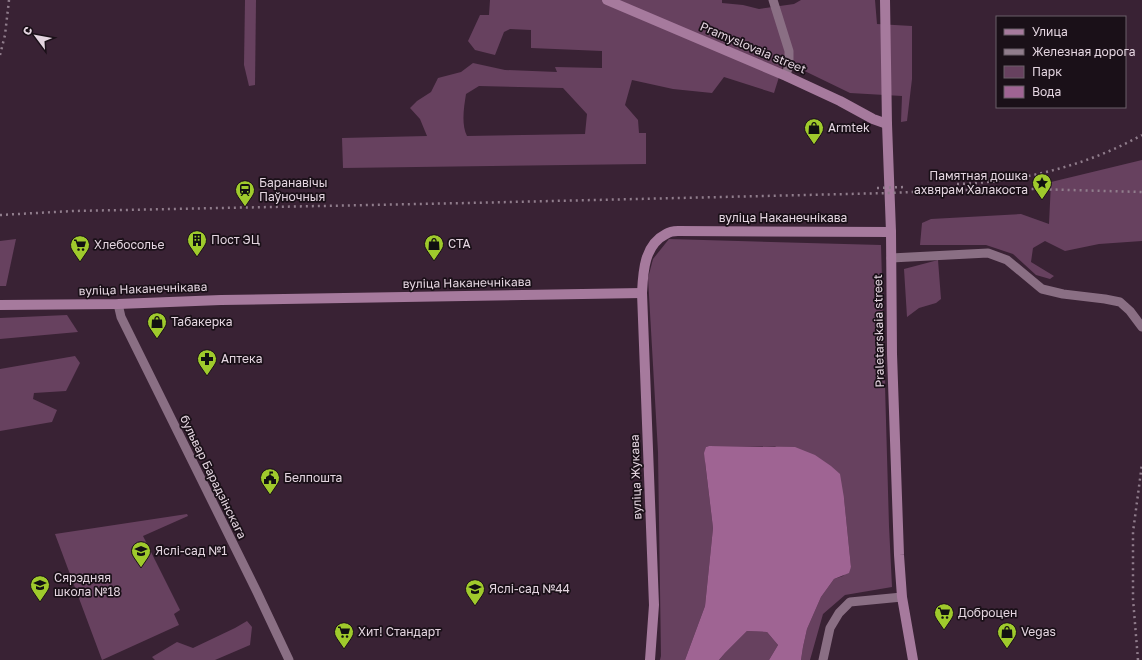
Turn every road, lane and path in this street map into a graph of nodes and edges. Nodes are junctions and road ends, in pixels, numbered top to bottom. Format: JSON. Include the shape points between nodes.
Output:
{"nodes":[{"id":1,"x":607,"y":0,"type":"edge"},
{"id":2,"x":773,"y":0,"type":"edge"},
{"id":3,"x":885,"y":0,"type":"edge"},
{"id":4,"x":786,"y":76,"type":"junction"},
{"id":5,"x":887,"y":124,"type":"junction"},
{"id":6,"x":891,"y":232,"type":"junction"},
{"id":7,"x":891,"y":258,"type":"junction"},
{"id":8,"x":642,"y":293,"type":"junction"},
{"id":9,"x":118,"y":304,"type":"junction"},
{"id":10,"x":0,"y":305,"type":"edge"},
{"id":11,"x":1142,"y":327,"type":"edge"},
{"id":12,"x":902,"y":597,"type":"junction"},
{"id":13,"x":289,"y":660,"type":"edge"},
{"id":14,"x":650,"y":660,"type":"edge"},
{"id":15,"x":823,"y":660,"type":"edge"},
{"id":16,"x":913,"y":660,"type":"edge"}],
"edges":[{"from":1,"to":4,"type":"main road","name":"Pramyslovaia street"},
{"from":2,"to":4,"type":"street","via":[[789,51]]},
{"from":3,"to":5,"type":"main road","name":"Praletarskaia street"},
{"from":4,"to":5,"type":"main road","name":"Pramyslovaia street"},
{"from":5,"to":6,"type":"main road","name":"Praletarskaia street"},
{"from":6,"to":7,"type":"main road","name":"Praletarskaia street"},
{"from":6,"to":8,"type":"main road","name":"вуліца Наканечнікава","via":[[678,230],[666,233],[657,240],[647,256]]},
{"from":7,"to":11,"type":"street","via":[[988,253],[1007,260],[1042,289],[1120,302]]},
{"from":7,"to":12,"type":"main road","name":"Praletarskaia street","via":[[896,480]]},
{"from":8,"to":9,"type":"main road","name":"вуліца Наканечнікава"},
{"from":8,"to":14,"type":"main road","name":"вуліца Жукава","via":[[654,605]]},
{"from":9,"to":10,"type":"main road","name":"вуліца Наканечнікава"},
{"from":9,"to":13,"type":"street","name":"бульвар Барадзінскага","via":[[121,317]]},
{"from":12,"to":15,"type":"street","via":[[850,602],[839,613],[830,628]]},
{"from":12,"to":16,"type":"main road","name":"Praletarskaia street"}]}
